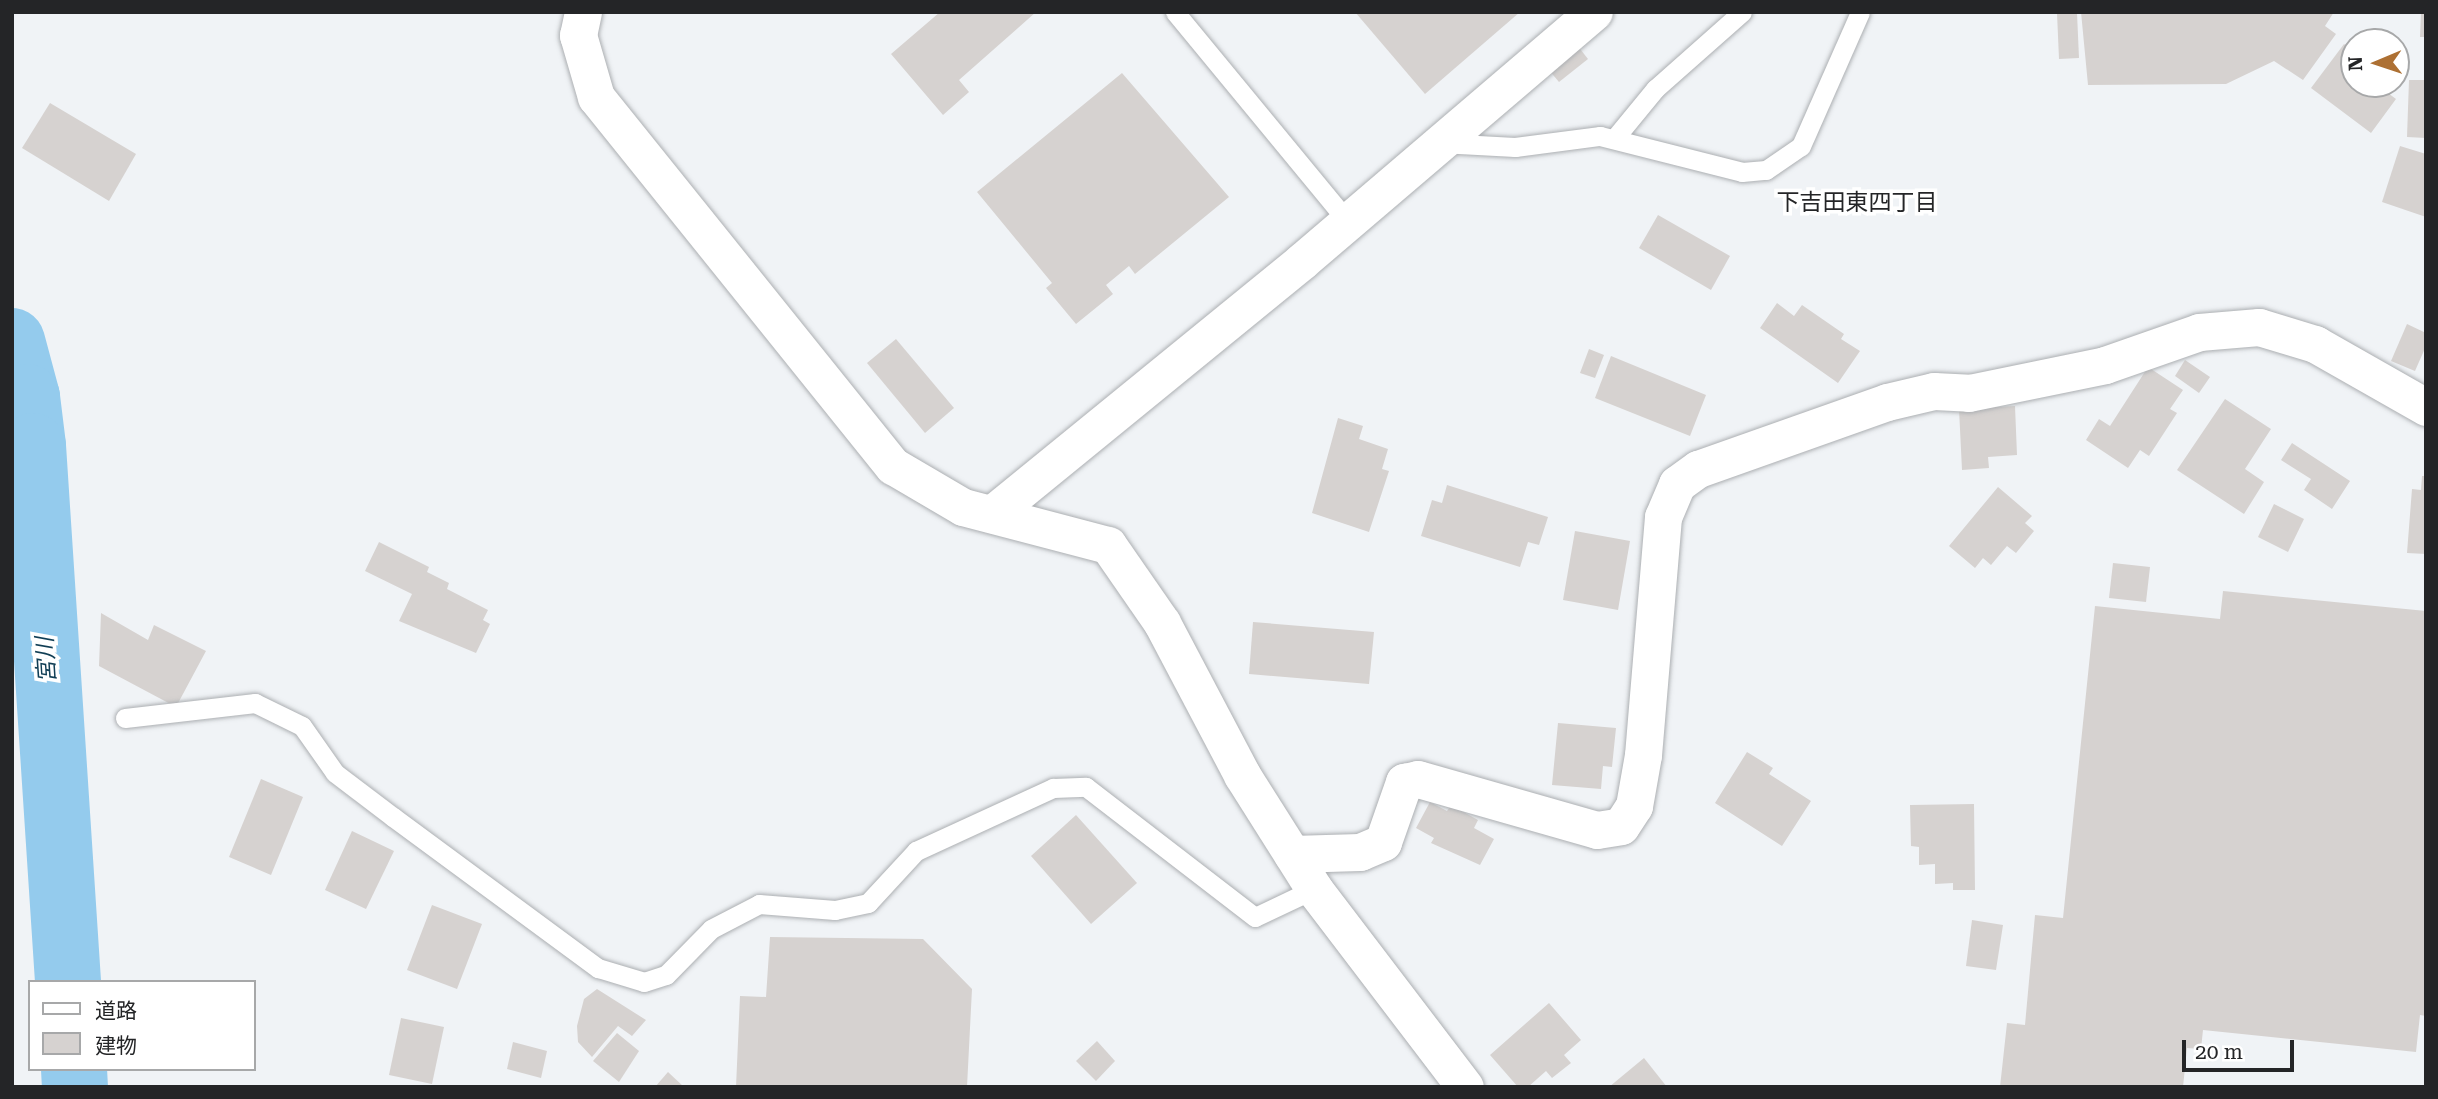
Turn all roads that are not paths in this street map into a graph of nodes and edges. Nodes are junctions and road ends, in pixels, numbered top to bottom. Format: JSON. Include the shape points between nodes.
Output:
{"nodes":[{"id":1,"x":583,"y":12,"type":"edge"},
{"id":2,"x":1175,"y":12,"type":"edge"},
{"id":3,"x":1594,"y":12,"type":"edge"},
{"id":4,"x":1742,"y":12,"type":"edge"},
{"id":5,"x":1860,"y":12,"type":"edge"},
{"id":6,"x":1614,"y":139,"type":"junction"},
{"id":7,"x":1440,"y":144,"type":"junction"},
{"id":8,"x":1348,"y":222,"type":"junction"},
{"id":9,"x":2426,"y":407,"type":"edge"},
{"id":10,"x":992,"y":514,"type":"junction"},
{"id":11,"x":125,"y":718,"type":"dead end"},
{"id":12,"x":1292,"y":854,"type":"junction"},
{"id":13,"x":1314,"y":889,"type":"junction"},
{"id":14,"x":1465,"y":1087,"type":"edge"}],
"edges":[{"from":1,"to":10,"type":"street","via":[[578,35],[596,97],[893,466],[963,507]]},
{"from":2,"to":8,"type":"lane"},
{"from":3,"to":7,"type":"street"},
{"from":4,"to":6,"type":"lane","via":[[1655,89]]},
{"from":5,"to":6,"type":"lane","via":[[1801,146],[1766,170],[1742,172]]},
{"from":6,"to":7,"type":"lane","via":[[1570,138],[1515,148]]},
{"from":7,"to":8,"type":"street"},
{"from":8,"to":10,"type":"street"},
{"from":9,"to":12,"type":"street","via":[[2315,344],[2259,327],[2199,332],[2105,365],[1969,393],[1934,391],[1887,402],[1698,469],[1677,484],[1664,517],[1643,755],[1634,806],[1621,825],[1597,830],[1418,779],[1404,782],[1383,842],[1360,852]]},
{"from":10,"to":12,"type":"street","via":[[1108,545],[1161,623],[1242,775]]},
{"from":11,"to":13,"type":"lane","via":[[256,703],[302,726],[335,773],[393,817],[598,968],[643,982],[666,975],[711,929],[760,904],[835,910],[867,903],[916,851],[1053,788],[1086,787],[1255,916]]},
{"from":12,"to":13,"type":"street"},
{"from":13,"to":14,"type":"street"}]}
